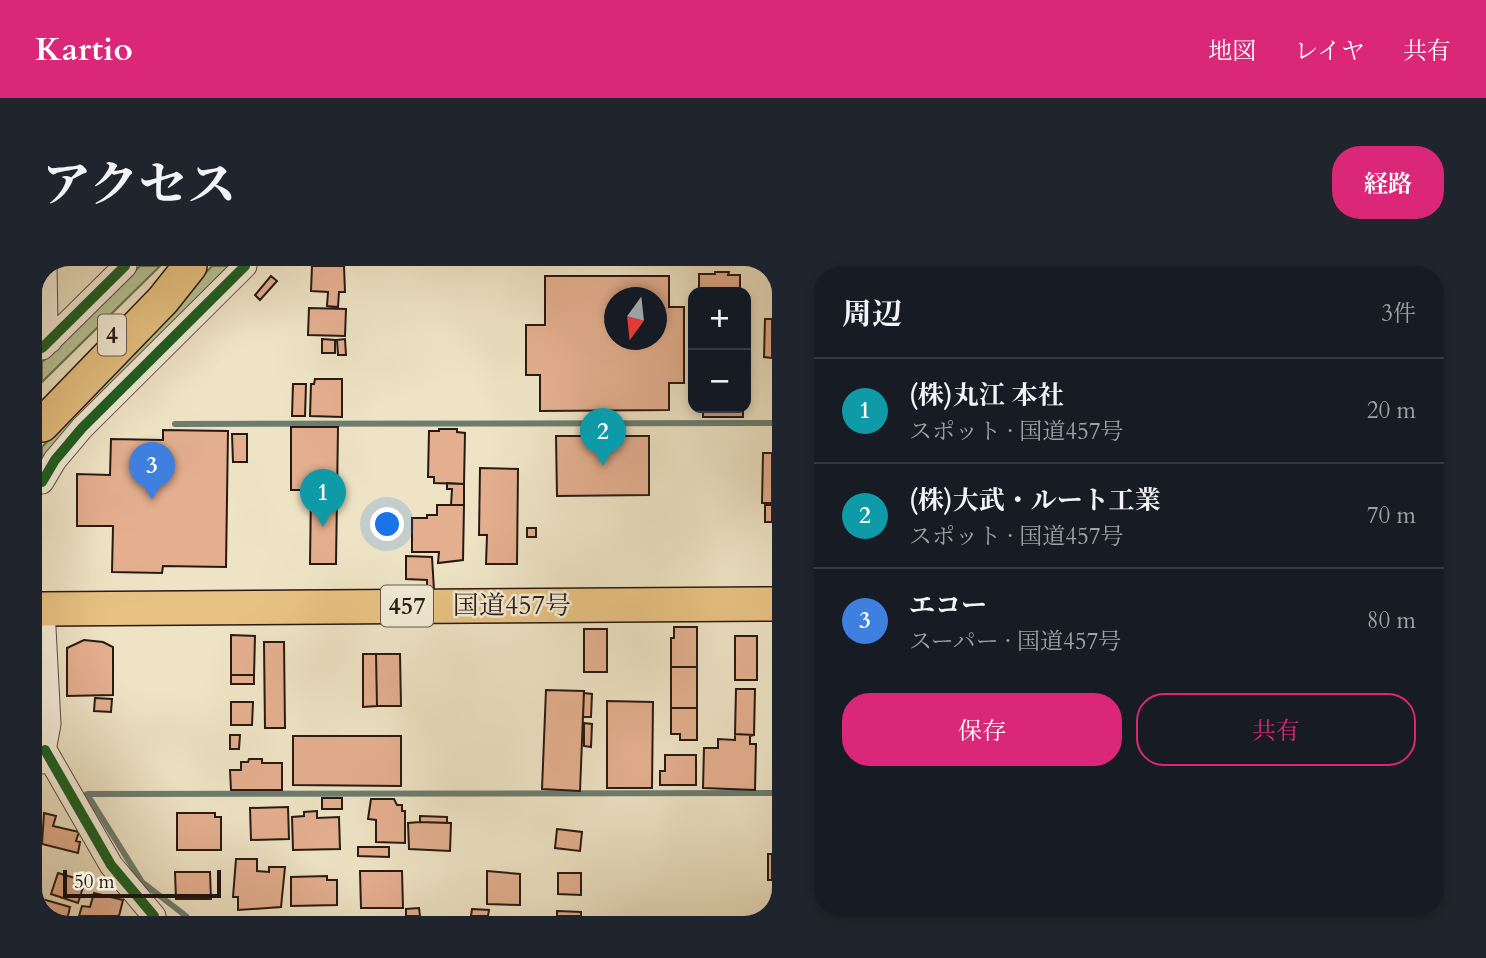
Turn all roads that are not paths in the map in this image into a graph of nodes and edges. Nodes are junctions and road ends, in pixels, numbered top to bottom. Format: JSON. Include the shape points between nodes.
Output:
{"nodes":[{"id":1,"x":44,"y":266,"type":"edge"},
{"id":2,"x":125,"y":266,"type":"edge"},
{"id":3,"x":182,"y":266,"type":"edge"},
{"id":4,"x":190,"y":266,"type":"edge"},
{"id":5,"x":245,"y":266,"type":"edge"},
{"id":6,"x":46,"y":344,"type":"edge"},
{"id":7,"x":42,"y":404,"type":"edge"},
{"id":8,"x":42,"y":425,"type":"edge"},
{"id":9,"x":42,"y":482,"type":"edge"},
{"id":10,"x":772,"y":604,"type":"edge"},
{"id":11,"x":42,"y":609,"type":"edge"},
{"id":12,"x":44,"y":756,"type":"edge"},
{"id":13,"x":154,"y":916,"type":"edge"}],
"edges":[{"from":1,"to":6,"type":"street"},
{"from":2,"to":6,"type":"street"},
{"from":3,"to":7,"type":"highway","number":"4"},
{"from":4,"to":8,"type":"highway"},
{"from":5,"to":9,"type":"street","via":[[82,428]]},
{"from":10,"to":11,"type":"highway","name":"国道457号","number":"457"},
{"from":11,"to":12,"type":"street","via":[[49,724]]},
{"from":12,"to":13,"type":"street","via":[[111,865]]}]}
